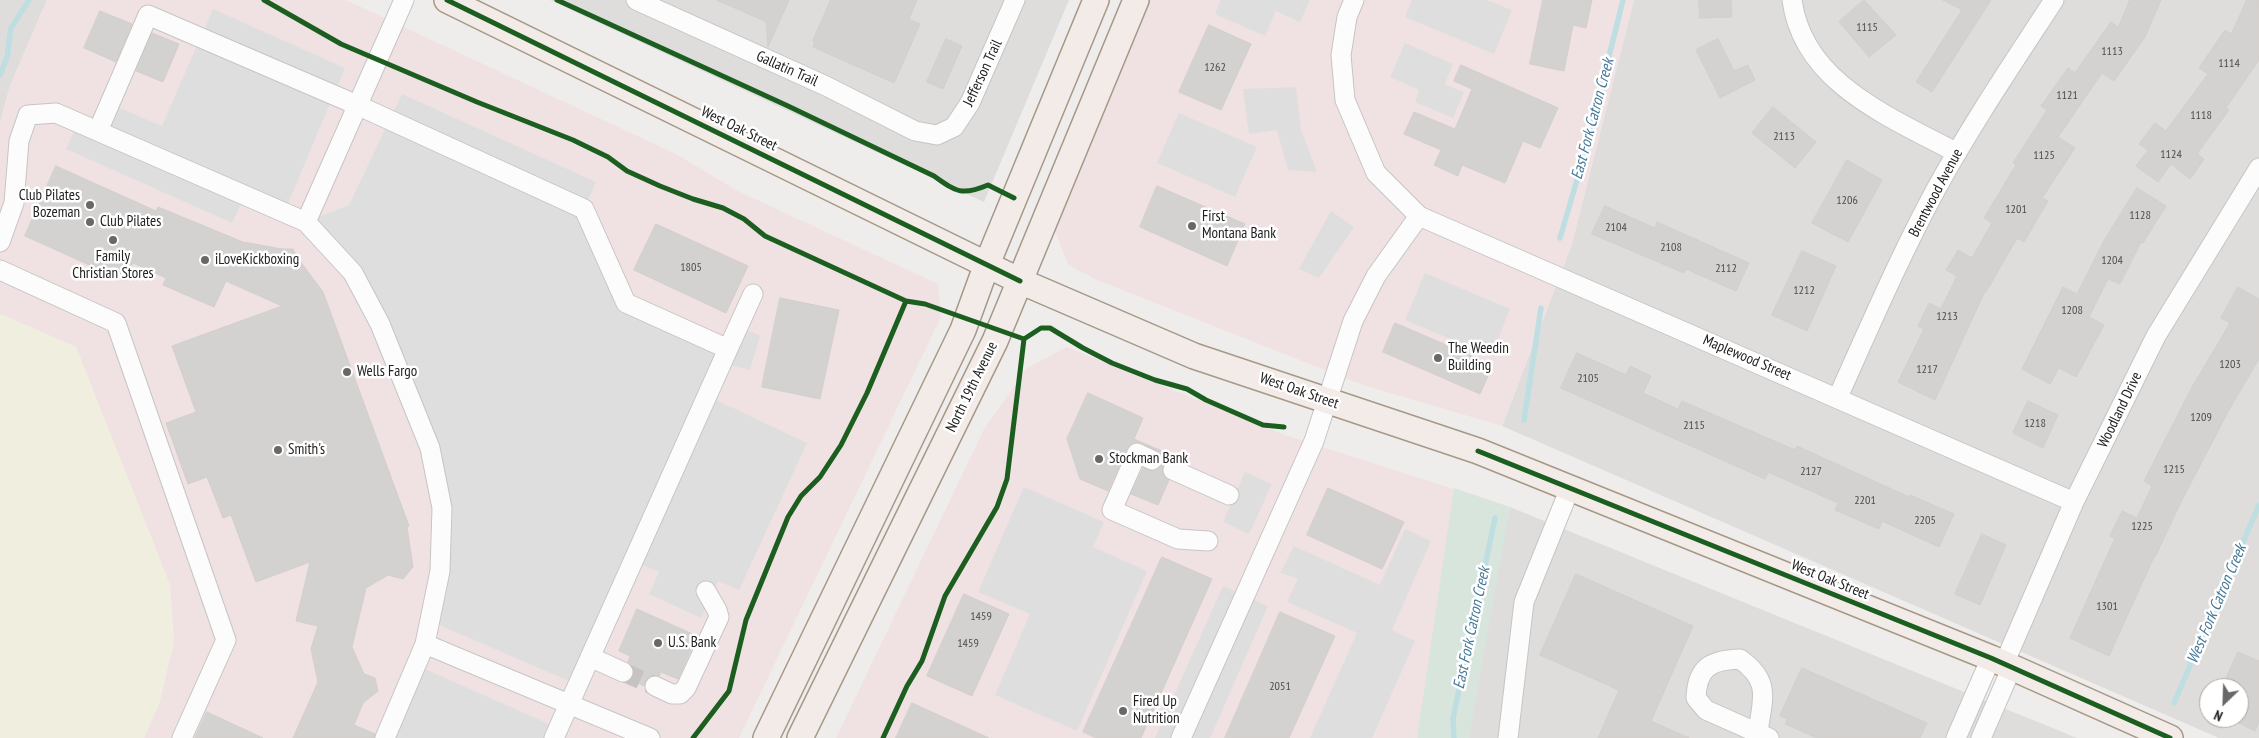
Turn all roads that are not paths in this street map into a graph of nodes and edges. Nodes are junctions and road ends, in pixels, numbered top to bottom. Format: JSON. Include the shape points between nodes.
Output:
{"nodes":[{"id":1,"x":404,"y":0,"type":"edge"},
{"id":2,"x":447,"y":0,"type":"edge"},
{"id":3,"x":636,"y":0,"type":"edge"},
{"id":4,"x":1015,"y":0,"type":"edge"},
{"id":5,"x":1096,"y":0,"type":"edge"},
{"id":6,"x":1136,"y":0,"type":"edge"},
{"id":7,"x":1354,"y":0,"type":"edge"},
{"id":8,"x":1792,"y":0,"type":"edge"},
{"id":9,"x":2054,"y":0,"type":"edge"},
{"id":10,"x":357,"y":105,"type":"junction"},
{"id":11,"x":98,"y":132,"type":"junction"},
{"id":12,"x":937,"y":135,"type":"joint"},
{"id":13,"x":1957,"y":154,"type":"junction"},
{"id":14,"x":2259,"y":168,"type":"edge"},
{"id":15,"x":1419,"y":216,"type":"junction"},
{"id":16,"x":306,"y":222,"type":"junction"},
{"id":17,"x":0,"y":242,"type":"edge"},
{"id":18,"x":987,"y":264,"type":"junction"},
{"id":19,"x":0,"y":270,"type":"edge"},
{"id":20,"x":1020,"y":281,"type":"junction"},
{"id":21,"x":753,"y":294,"type":"dead end"},
{"id":22,"x":728,"y":349,"type":"junction"},
{"id":23,"x":1838,"y":397,"type":"junction"},
{"id":24,"x":1328,"y":401,"type":"junction"},
{"id":25,"x":1152,"y":460,"type":"dead end"},
{"id":26,"x":1173,"y":470,"type":"dead end"},
{"id":27,"x":1570,"y":488,"type":"junction"},
{"id":28,"x":1229,"y":495,"type":"dead end"},
{"id":29,"x":2074,"y":502,"type":"junction"},
{"id":30,"x":1208,"y":541,"type":"dead end"},
{"id":31,"x":706,"y":591,"type":"dead end"},
{"id":32,"x":425,"y":644,"type":"junction"},
{"id":33,"x":590,"y":657,"type":"junction"},
{"id":34,"x":2002,"y":663,"type":"junction"},
{"id":35,"x":623,"y":672,"type":"tunnel mouth"},
{"id":36,"x":655,"y":686,"type":"tunnel mouth"},
{"id":37,"x":569,"y":704,"type":"junction"},
{"id":38,"x":641,"y":736,"type":"edge"},
{"id":39,"x":801,"y":737,"type":"edge"},
{"id":40,"x":182,"y":738,"type":"edge"},
{"id":41,"x":384,"y":738,"type":"edge"},
{"id":42,"x":554,"y":738,"type":"edge"},
{"id":43,"x":766,"y":738,"type":"edge"},
{"id":44,"x":1181,"y":738,"type":"edge"},
{"id":45,"x":1508,"y":738,"type":"edge"},
{"id":46,"x":1956,"y":738,"type":"edge"},
{"id":47,"x":1981,"y":738,"type":"edge"},
{"id":48,"x":2170,"y":738,"type":"edge"}],
"edges":[{"from":1,"to":10,"type":"street"},
{"from":2,"to":18,"type":"main road","name":"West Oak Street"},
{"from":3,"to":12,"type":"street","name":"Gallatin Trail","via":[[826,86],[915,131]]},
{"from":4,"to":12,"type":"street","name":"Jefferson Trail","via":[[970,104],[954,127]]},
{"from":5,"to":18,"type":"main road"},
{"from":6,"to":20,"type":"main road","name":"North 19th Avenue"},
{"from":7,"to":15,"type":"street","via":[[1341,55],[1345,100],[1376,173]]},
{"from":8,"to":13,"type":"street","via":[[1794,18],[1802,36],[1829,75],[1867,103]]},
{"from":9,"to":13,"type":"street","name":"Brentwood Avenue"},
{"from":10,"to":11,"type":"street","via":[[148,15]]},
{"from":10,"to":16,"type":"street"},
{"from":10,"to":22,"type":"street","via":[[584,209],[626,303]]},
{"from":11,"to":16,"type":"street"},
{"from":11,"to":17,"type":"street","via":[[56,113],[28,115],[19,141],[14,204]]},
{"from":13,"to":23,"type":"street","name":"Brentwood Avenue","via":[[1883,296]]},
{"from":14,"to":29,"type":"street","name":"Woodland Drive","via":[[2156,336]]},
{"from":15,"to":23,"type":"street","name":"Maplewood Street"},
{"from":15,"to":24,"type":"street","via":[[1376,276],[1353,321]]},
{"from":16,"to":32,"type":"street","via":[[353,273],[380,324],[430,448],[442,508],[440,571]]},
{"from":18,"to":20,"type":"main road","name":"West Oak Street"},
{"from":18,"to":43,"type":"main road","via":[[963,330]]},
{"from":19,"to":40,"type":"street","via":[[116,322],[226,640]]},
{"from":20,"to":24,"type":"main road","name":"West Oak Street","via":[[1194,356]]},
{"from":20,"to":39,"type":"main road","name":"North 19th Avenue","via":[[995,341]]},
{"from":21,"to":22,"type":"street"},
{"from":22,"to":33,"type":"street"},
{"from":23,"to":29,"type":"street","name":"Maplewood Street"},
{"from":24,"to":27,"type":"main road","name":"West Oak Street","via":[[1478,451]]},
{"from":24,"to":44,"type":"street","via":[[1314,441]]},
{"from":25,"to":30,"type":"street","via":[[1137,453],[1112,510],[1178,539]]},
{"from":26,"to":28,"type":"street"},
{"from":27,"to":34,"type":"main road","name":"West Oak Street"},
{"from":27,"to":45,"type":"street","via":[[1524,602]]},
{"from":29,"to":34,"type":"street","name":"Woodland Drive"},
{"from":31,"to":36,"type":"street","via":[[719,617],[686,688],[680,694],[672,694]]},
{"from":32,"to":37,"type":"street"},
{"from":32,"to":41,"type":"street"},
{"from":33,"to":35,"type":"street"},
{"from":33,"to":37,"type":"street"},
{"from":34,"to":46,"type":"street"},
{"from":34,"to":47,"type":"street"},
{"from":34,"to":48,"type":"main road","name":"West Oak Street"},
{"from":37,"to":38,"type":"street"},
{"from":37,"to":42,"type":"street"}]}
